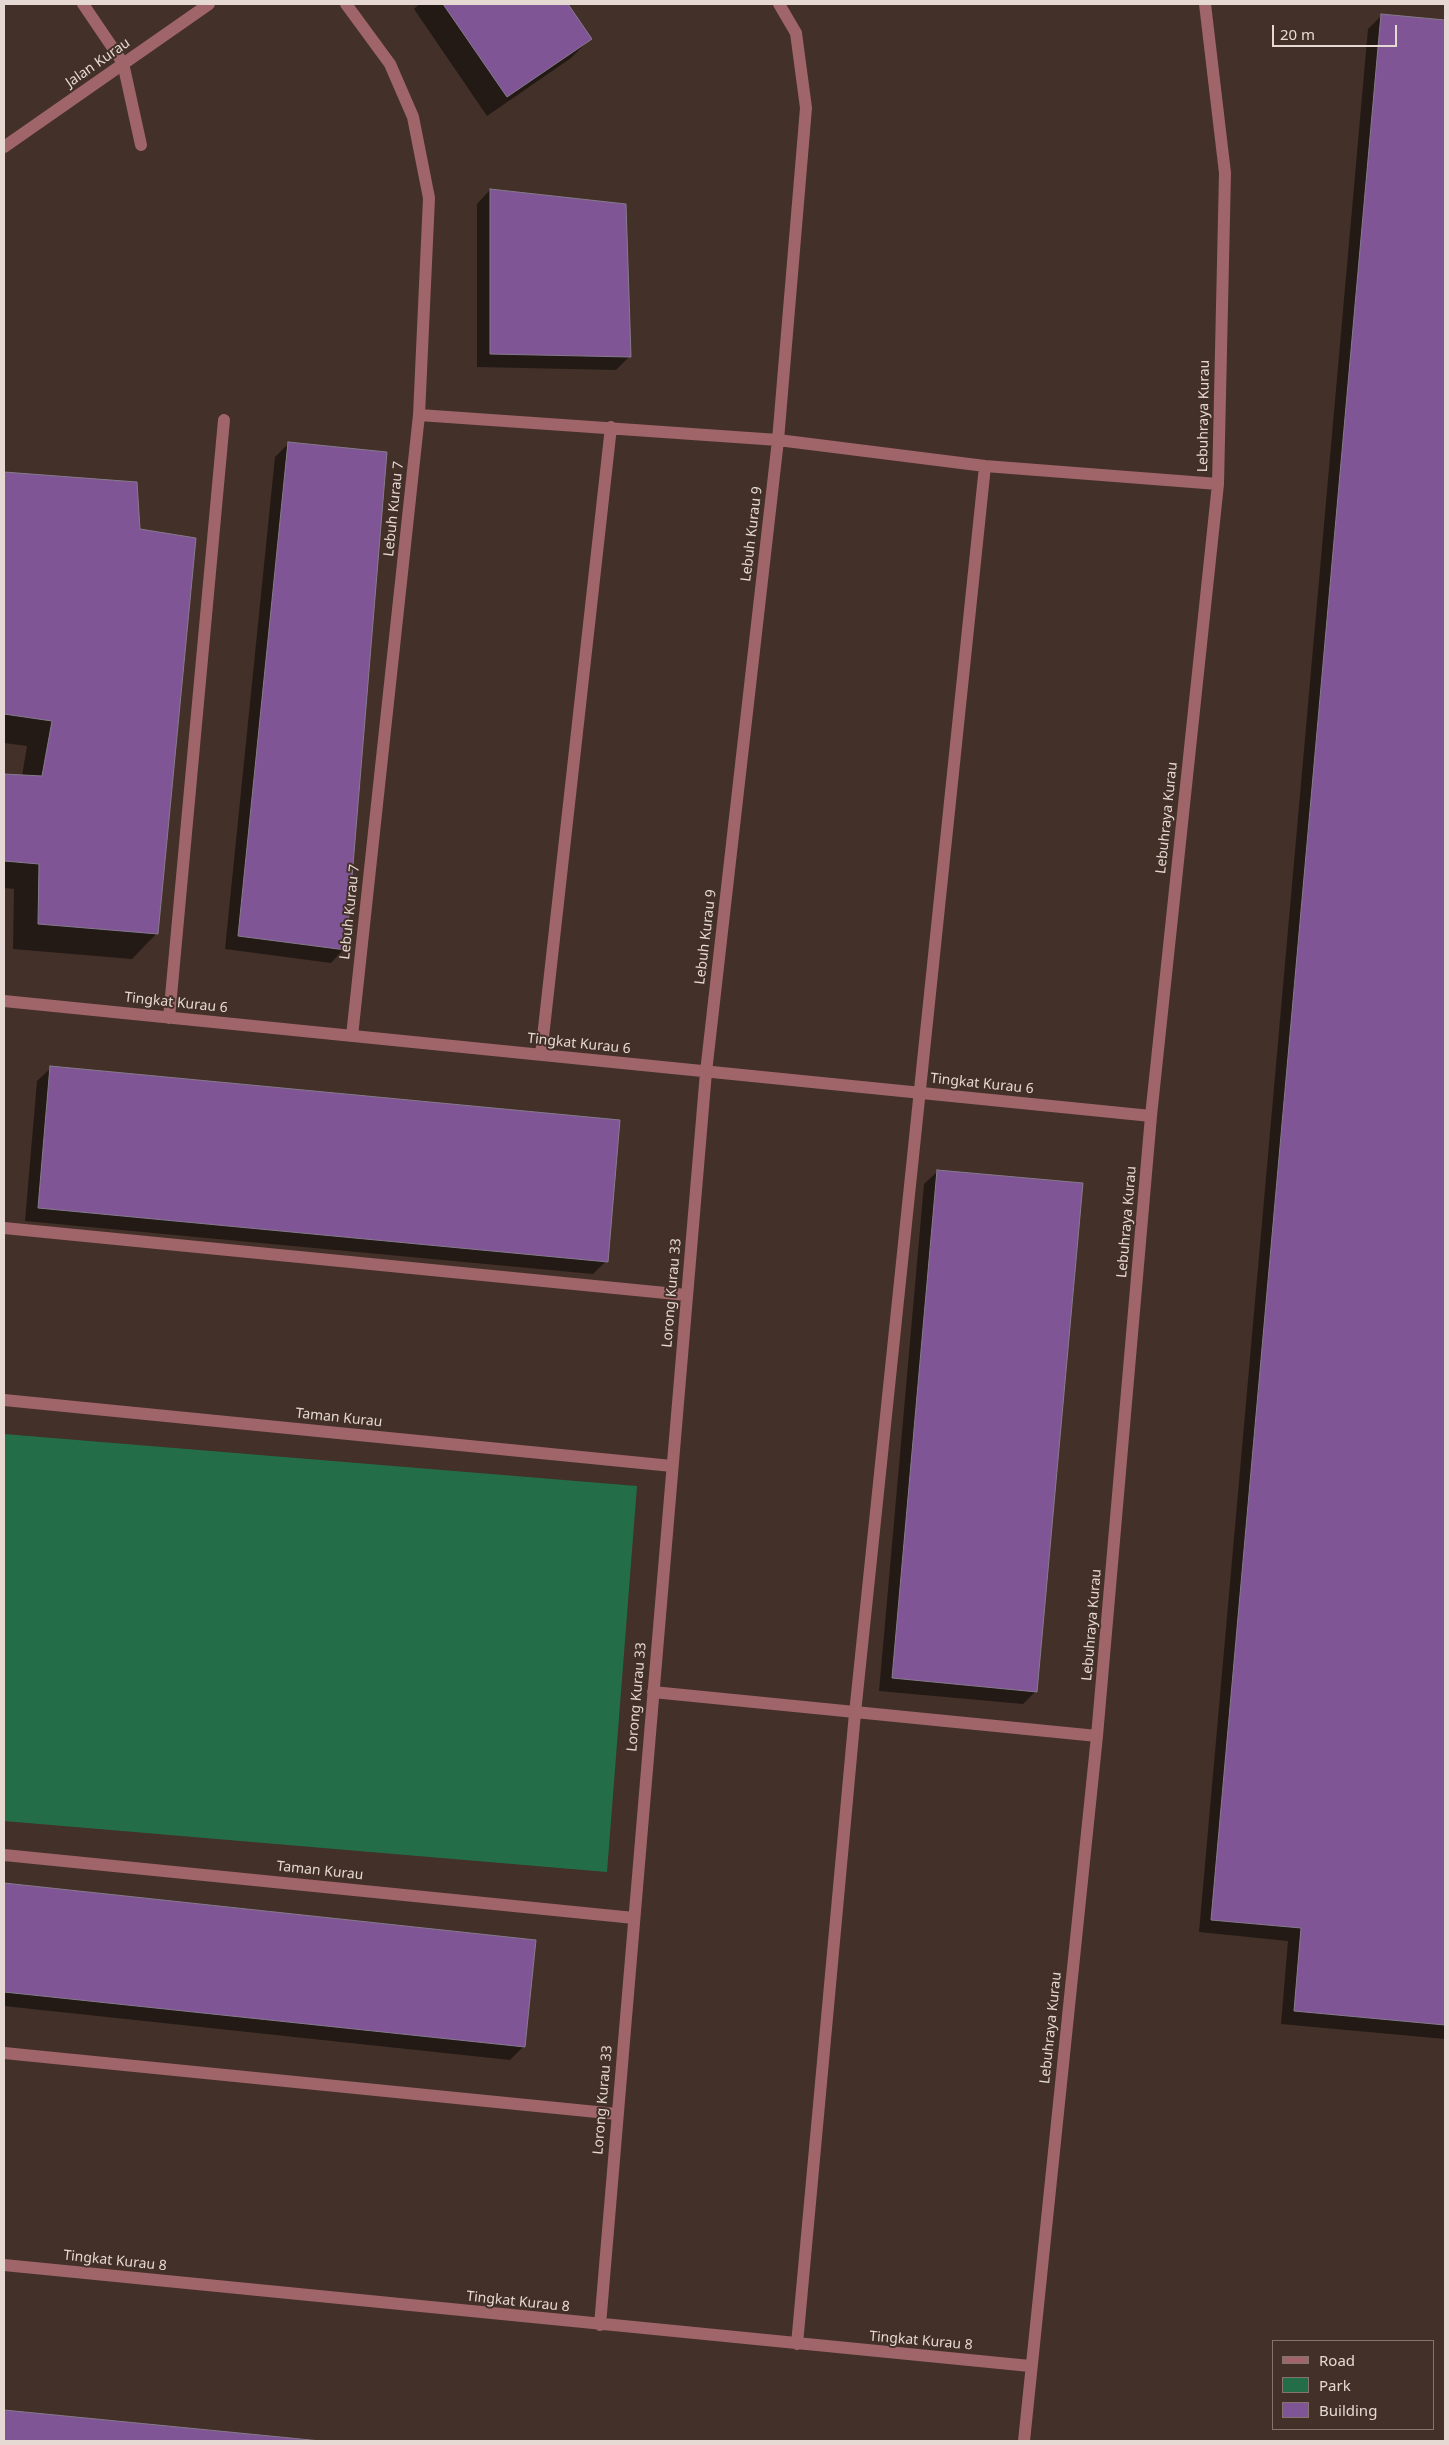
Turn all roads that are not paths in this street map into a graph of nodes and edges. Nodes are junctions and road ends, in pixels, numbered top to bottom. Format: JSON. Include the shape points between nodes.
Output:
{"nodes":[{"id":1,"x":83,"y":4,"type":"edge"},
{"id":2,"x":209,"y":4,"type":"edge"},
{"id":3,"x":346,"y":4,"type":"edge"},
{"id":4,"x":779,"y":4,"type":"edge"},
{"id":5,"x":1206,"y":4,"type":"edge"},
{"id":6,"x":124,"y":64,"type":"junction"},
{"id":7,"x":141,"y":144,"type":"dead end"},
{"id":8,"x":4,"y":147,"type":"edge"},
{"id":9,"x":419,"y":414,"type":"junction"},
{"id":10,"x":224,"y":420,"type":"dead end"},
{"id":11,"x":611,"y":427,"type":"junction"},
{"id":12,"x":778,"y":440,"type":"junction"},
{"id":13,"x":985,"y":466,"type":"junction"},
{"id":14,"x":1218,"y":484,"type":"junction"},
{"id":15,"x":4,"y":1001,"type":"edge"},
{"id":16,"x":169,"y":1018,"type":"junction"},
{"id":17,"x":352,"y":1036,"type":"junction"},
{"id":18,"x":541,"y":1055,"type":"junction"},
{"id":19,"x":706,"y":1072,"type":"junction"},
{"id":20,"x":918,"y":1093,"type":"junction"},
{"id":21,"x":1151,"y":1116,"type":"junction"},
{"id":22,"x":4,"y":1228,"type":"edge"},
{"id":23,"x":686,"y":1295,"type":"junction"},
{"id":24,"x":4,"y":1400,"type":"edge"},
{"id":25,"x":672,"y":1466,"type":"junction"},
{"id":26,"x":653,"y":1692,"type":"junction"},
{"id":27,"x":855,"y":1713,"type":"junction"},
{"id":28,"x":1097,"y":1736,"type":"junction"},
{"id":29,"x":4,"y":1855,"type":"edge"},
{"id":30,"x":634,"y":1918,"type":"junction"},
{"id":31,"x":4,"y":2053,"type":"edge"},
{"id":32,"x":617,"y":2114,"type":"junction"},
{"id":33,"x":4,"y":2265,"type":"edge"},
{"id":34,"x":600,"y":2325,"type":"junction"},
{"id":35,"x":797,"y":2344,"type":"junction"},
{"id":36,"x":1030,"y":2366,"type":"junction"},
{"id":37,"x":1024,"y":2441,"type":"edge"}],
"edges":[{"from":1,"to":6,"type":"street"},
{"from":2,"to":6,"type":"street","name":"Jalan Kurau"},
{"from":3,"to":9,"type":"street","name":"Lebuh Kurau 7","via":[[390,64],[413,117],[429,198]]},
{"from":4,"to":12,"type":"street","name":"Lebuh Kurau 9","via":[[796,33],[806,108]]},
{"from":5,"to":14,"type":"street","name":"Lebuhraya Kurau","via":[[1225,174]]},
{"from":6,"to":7,"type":"street"},
{"from":6,"to":8,"type":"street","name":"Jalan Kurau"},
{"from":9,"to":11,"type":"street"},
{"from":9,"to":17,"type":"street","name":"Lebuh Kurau 7"},
{"from":10,"to":16,"type":"street"},
{"from":11,"to":12,"type":"street"},
{"from":11,"to":18,"type":"street"},
{"from":12,"to":13,"type":"street"},
{"from":12,"to":19,"type":"street","name":"Lebuh Kurau 9"},
{"from":13,"to":14,"type":"street"},
{"from":13,"to":20,"type":"street"},
{"from":14,"to":21,"type":"street","name":"Lebuhraya Kurau"},
{"from":15,"to":16,"type":"street","name":"Tingkat Kurau 6"},
{"from":16,"to":17,"type":"street","name":"Tingkat Kurau 6"},
{"from":17,"to":18,"type":"street","name":"Tingkat Kurau 6"},
{"from":18,"to":19,"type":"street","name":"Tingkat Kurau 6"},
{"from":19,"to":20,"type":"street","name":"Tingkat Kurau 6"},
{"from":19,"to":23,"type":"street","name":"Lorong Kurau 33"},
{"from":20,"to":21,"type":"street","name":"Tingkat Kurau 6"},
{"from":20,"to":27,"type":"street"},
{"from":21,"to":28,"type":"street","name":"Lebuhraya Kurau"},
{"from":22,"to":23,"type":"street"},
{"from":23,"to":25,"type":"street","name":"Lorong Kurau 33"},
{"from":24,"to":25,"type":"street","name":"Taman Kurau"},
{"from":25,"to":26,"type":"street","name":"Lorong Kurau 33"},
{"from":26,"to":27,"type":"street"},
{"from":26,"to":30,"type":"street","name":"Lorong Kurau 33"},
{"from":27,"to":28,"type":"street"},
{"from":27,"to":35,"type":"street"},
{"from":28,"to":36,"type":"street","name":"Lebuhraya Kurau"},
{"from":29,"to":30,"type":"street","name":"Taman Kurau"},
{"from":30,"to":32,"type":"street","name":"Lorong Kurau 33"},
{"from":31,"to":32,"type":"street"},
{"from":32,"to":34,"type":"street","name":"Lorong Kurau 33"},
{"from":33,"to":34,"type":"street","name":"Tingkat Kurau 8"},
{"from":34,"to":35,"type":"street","name":"Tingkat Kurau 8"},
{"from":35,"to":36,"type":"street","name":"Tingkat Kurau 8"},
{"from":36,"to":37,"type":"street","name":"Lebuhraya Kurau"}]}
